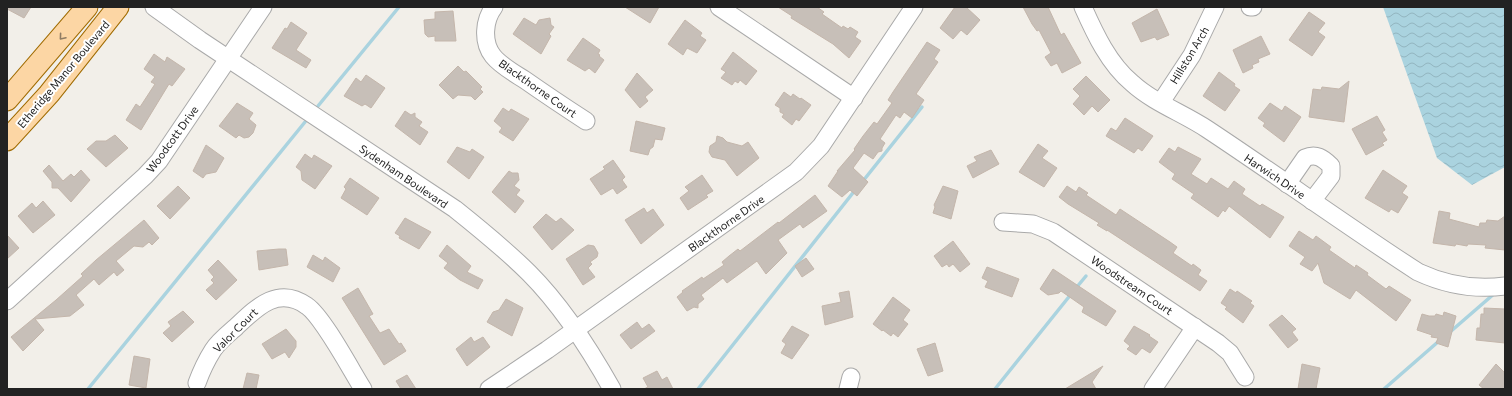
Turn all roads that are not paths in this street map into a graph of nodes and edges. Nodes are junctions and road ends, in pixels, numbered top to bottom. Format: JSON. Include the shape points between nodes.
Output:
{"nodes":[{"id":1,"x":87,"y":7,"type":"edge"},
{"id":2,"x":118,"y":7,"type":"edge"},
{"id":3,"x":154,"y":7,"type":"edge"},
{"id":4,"x":263,"y":7,"type":"edge"},
{"id":5,"x":494,"y":7,"type":"edge"},
{"id":6,"x":719,"y":7,"type":"edge"},
{"id":7,"x":914,"y":7,"type":"edge"},
{"id":8,"x":1083,"y":7,"type":"edge"},
{"id":9,"x":1215,"y":7,"type":"edge"},
{"id":10,"x":228,"y":58,"type":"junction"},
{"id":11,"x":854,"y":98,"type":"junction"},
{"id":12,"x":7,"y":100,"type":"edge"},
{"id":13,"x":1161,"y":102,"type":"junction"},
{"id":14,"x":586,"y":121,"type":"dead end"},
{"id":15,"x":7,"y":140,"type":"edge"},
{"id":16,"x":1287,"y":184,"type":"junction"},
{"id":17,"x":1312,"y":201,"type":"junction"},
{"id":18,"x":1003,"y":222,"type":"dead end"},
{"id":19,"x":1505,"y":286,"type":"edge"},
{"id":20,"x":7,"y":301,"type":"edge"},
{"id":21,"x":1195,"y":327,"type":"junction"},
{"id":22,"x":575,"y":330,"type":"junction"},
{"id":23,"x":1244,"y":377,"type":"dead end"},
{"id":24,"x":197,"y":383,"type":"dead end"},
{"id":25,"x":363,"y":389,"type":"edge"},
{"id":26,"x":489,"y":389,"type":"edge"},
{"id":27,"x":612,"y":389,"type":"edge"},
{"id":28,"x":1153,"y":389,"type":"edge"}],
"edges":[{"from":1,"to":12,"type":"main road","one_way":true},
{"from":2,"to":15,"type":"main road","name":"Etheridge Manor Boulevard","via":[[49,94]]},
{"from":3,"to":10,"type":"street","name":"Sydenham Boulevard"},
{"from":4,"to":10,"type":"street","name":"Woodcott Drive"},
{"from":5,"to":14,"type":"street","name":"Blackthorne Court","via":[[487,20],[486,34],[488,47],[493,56]]},
{"from":6,"to":11,"type":"street"},
{"from":7,"to":11,"type":"street","name":"Blackthorne Drive"},
{"from":8,"to":13,"type":"street","name":"Harwich Drive","via":[[1114,63],[1131,83]]},
{"from":9,"to":13,"type":"street","name":"Hillston Arch","via":[[1192,55]]},
{"from":10,"to":20,"type":"street","name":"Woodcott Drive","via":[[174,140],[145,176]]},
{"from":10,"to":22,"type":"street","name":"Sydenham Boulevard","via":[[455,209],[494,240],[529,273]]},
{"from":11,"to":22,"type":"street","name":"Blackthorne Drive","via":[[821,146],[796,172]]},
{"from":13,"to":16,"type":"street","name":"Harwich Drive","via":[[1206,128]]},
{"from":16,"to":17,"type":"street","name":"Harwich Drive"},
{"from":16,"to":17,"type":"street","via":[[1305,158],[1316,156],[1323,159],[1332,166],[1331,176]]},
{"from":17,"to":19,"type":"street","name":"Harwich Drive","via":[[1434,280],[1488,289]]},
{"from":18,"to":21,"type":"street","name":"Woodstream Court","via":[[1033,224],[1053,232]]},
{"from":21,"to":23,"type":"street","name":"Woodstream Court","via":[[1230,353]]},
{"from":21,"to":28,"type":"street"},
{"from":22,"to":26,"type":"street","name":"Blackthorne Drive"},
{"from":22,"to":27,"type":"street","name":"Sydenham Boulevard"},
{"from":24,"to":25,"type":"street","name":"Valor Court","via":[[213,349],[252,312],[276,298],[288,298],[301,302],[314,312]]}]}
